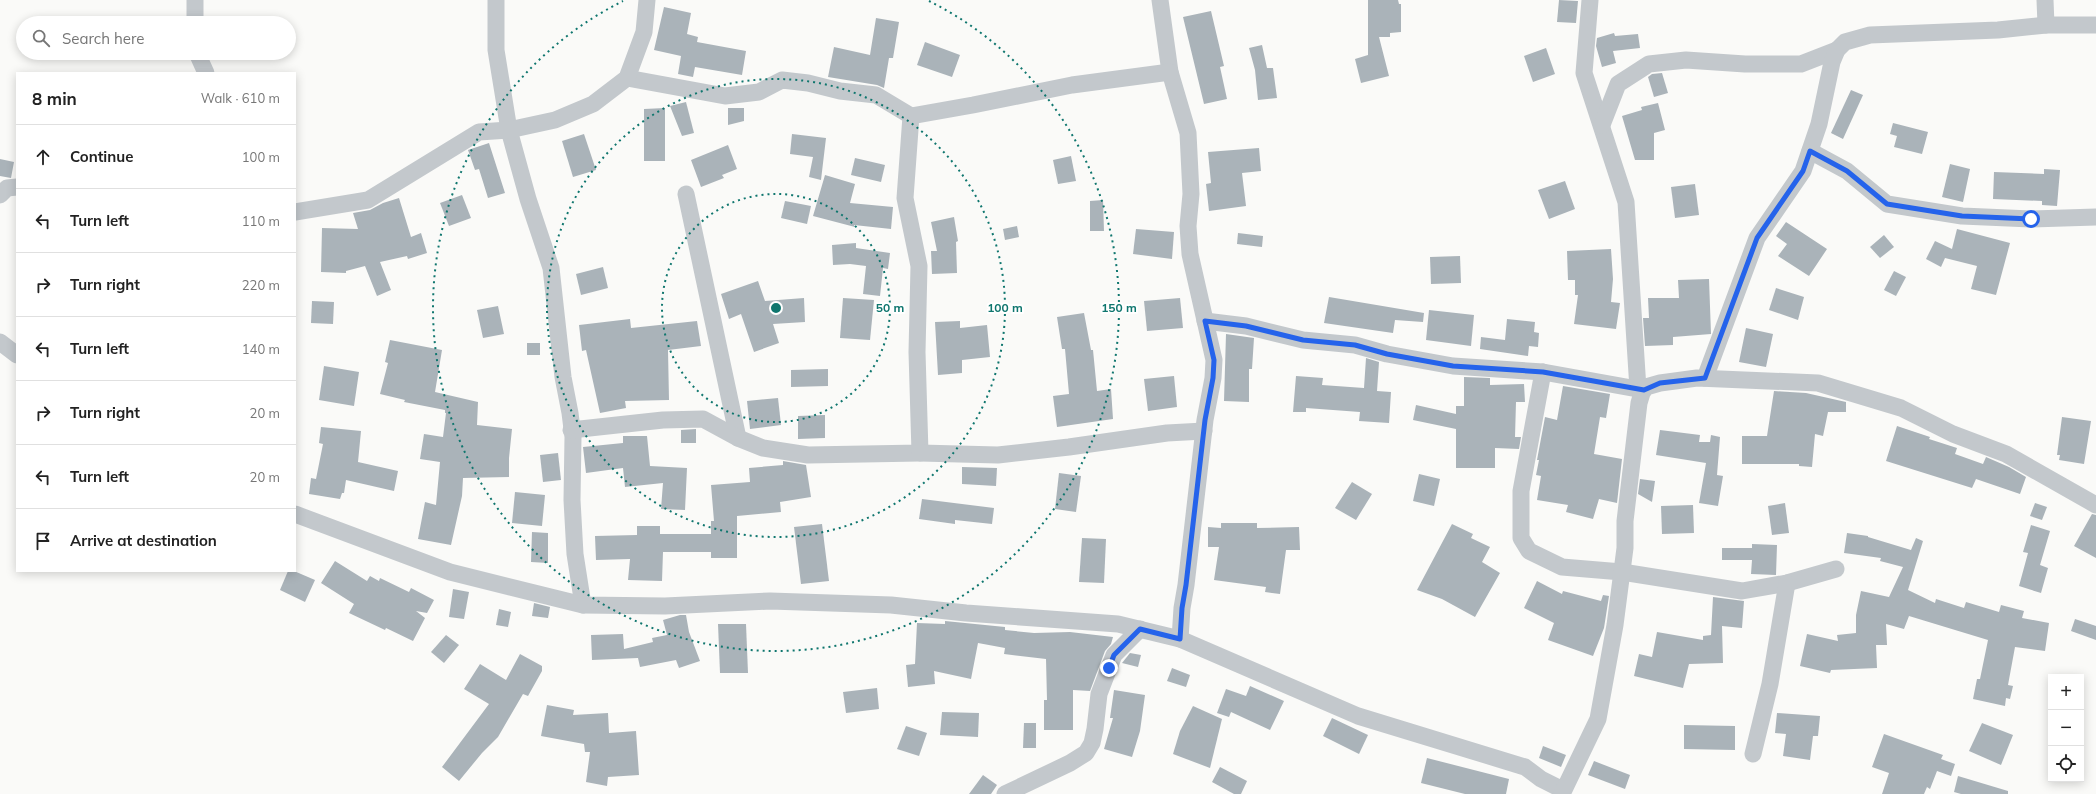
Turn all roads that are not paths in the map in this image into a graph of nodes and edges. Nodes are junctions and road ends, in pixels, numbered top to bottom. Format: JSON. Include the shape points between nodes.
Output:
{"nodes":[{"id":1,"x":196,"y":0,"type":"edge"},
{"id":2,"x":496,"y":0,"type":"edge"},
{"id":3,"x":647,"y":0,"type":"edge"},
{"id":4,"x":1160,"y":0,"type":"edge"},
{"id":5,"x":1590,"y":0,"type":"edge"},
{"id":6,"x":2045,"y":0,"type":"edge"},
{"id":7,"x":195,"y":16,"type":"edge"},
{"id":8,"x":2096,"y":25,"type":"edge"},
{"id":9,"x":2046,"y":26,"type":"junction"},
{"id":10,"x":1837,"y":50,"type":"junction"},
{"id":11,"x":200,"y":60,"type":"edge"},
{"id":12,"x":206,"y":72,"type":"edge"},
{"id":13,"x":1170,"y":72,"type":"junction"},
{"id":14,"x":627,"y":78,"type":"junction"},
{"id":15,"x":911,"y":116,"type":"junction"},
{"id":16,"x":1602,"y":125,"type":"junction"},
{"id":17,"x":509,"y":130,"type":"junction"},
{"id":18,"x":1810,"y":151,"type":"junction"},
{"id":19,"x":16,"y":186,"type":"edge"},
{"id":20,"x":686,"y":194,"type":"dead end"},
{"id":21,"x":0,"y":195,"type":"edge"},
{"id":22,"x":296,"y":212,"type":"edge"},
{"id":23,"x":2096,"y":217,"type":"edge"},
{"id":24,"x":1205,"y":321,"type":"junction"},
{"id":25,"x":0,"y":342,"type":"edge"},
{"id":26,"x":16,"y":354,"type":"edge"},
{"id":27,"x":1543,"y":372,"type":"junction"},
{"id":28,"x":1705,"y":378,"type":"junction"},
{"id":29,"x":1641,"y":389,"type":"junction"},
{"id":30,"x":570,"y":430,"type":"junction"},
{"id":31,"x":1204,"y":431,"type":"junction"},
{"id":32,"x":738,"y":438,"type":"junction"},
{"id":33,"x":920,"y":453,"type":"junction"},
{"id":34,"x":2096,"y":505,"type":"edge"},
{"id":35,"x":296,"y":514,"type":"edge"},
{"id":36,"x":1836,"y":569,"type":"dead end"},
{"id":37,"x":1622,"y":572,"type":"junction"},
{"id":38,"x":1787,"y":583,"type":"junction"},
{"id":39,"x":583,"y":605,"type":"junction"},
{"id":40,"x":1140,"y":629,"type":"junction"},
{"id":41,"x":1180,"y":639,"type":"junction"},
{"id":42,"x":1753,"y":754,"type":"dead end"},
{"id":43,"x":1563,"y":792,"type":"edge"},
{"id":44,"x":1005,"y":794,"type":"edge"}],
"edges":[{"from":1,"to":7,"type":"street"},
{"from":2,"to":17,"type":"street","via":[[496,50]]},
{"from":3,"to":14,"type":"street","via":[[644,32]]},
{"from":4,"to":13,"type":"street"},
{"from":5,"to":16,"type":"street","via":[[1584,73]]},
{"from":6,"to":9,"type":"street"},
{"from":8,"to":9,"type":"street"},
{"from":9,"to":10,"type":"street","via":[[1870,35],[1846,42]]},
{"from":10,"to":16,"type":"street","via":[[1801,64],[1686,60],[1649,64],[1618,84]]},
{"from":10,"to":18,"type":"street","via":[[1832,62],[1820,124]]},
{"from":11,"to":12,"type":"street"},
{"from":13,"to":15,"type":"street","via":[[1072,85]]},
{"from":13,"to":24,"type":"street","via":[[1188,133],[1191,194],[1189,240]]},
{"from":14,"to":15,"type":"street","via":[[725,96],[759,92],[782,80],[808,83],[840,91],[876,95]]},
{"from":14,"to":17,"type":"street","via":[[593,104],[555,120]]},
{"from":15,"to":33,"type":"street","via":[[905,198],[919,266]]},
{"from":16,"to":29,"type":"street","via":[[1626,202]]},
{"from":17,"to":22,"type":"street","via":[[479,132],[368,200]]},
{"from":17,"to":30,"type":"street","via":[[551,268]]},
{"from":18,"to":23,"type":"street","via":[[1847,171],[1887,204],[1962,216],[2031,219]]},
{"from":18,"to":28,"type":"street","via":[[1803,171],[1757,238]]},
{"from":19,"to":21,"type":"street","via":[[7,188]]},
{"from":20,"to":32,"type":"street"},
{"from":24,"to":27,"type":"street","via":[[1246,326],[1303,340],[1355,345],[1387,354],[1453,366]]},
{"from":24,"to":31,"type":"street","via":[[1214,360]]},
{"from":25,"to":26,"type":"street"},
{"from":27,"to":29,"type":"street"},
{"from":27,"to":37,"type":"street","via":[[1521,491],[1521,538],[1529,551],[1562,567]]},
{"from":28,"to":29,"type":"street","via":[[1660,383]]},
{"from":28,"to":34,"type":"street","via":[[1818,383],[1901,408],[1953,434],[2006,454]]},
{"from":29,"to":37,"type":"street","via":[[1624,521],[1625,548]]},
{"from":30,"to":32,"type":"street","via":[[703,418]]},
{"from":30,"to":39,"type":"street","via":[[575,554]]},
{"from":31,"to":33,"type":"street","via":[[1167,433],[998,455]]},
{"from":31,"to":41,"type":"street"},
{"from":32,"to":33,"type":"street","via":[[763,448],[808,455]]},
{"from":35,"to":39,"type":"street","via":[[450,572]]},
{"from":36,"to":38,"type":"street"},
{"from":37,"to":38,"type":"street","via":[[1742,591]]},
{"from":37,"to":43,"type":"street","via":[[1598,718]]},
{"from":38,"to":42,"type":"street","via":[[1770,684]]},
{"from":39,"to":40,"type":"street","via":[[665,606],[770,601],[891,605],[1118,624]]},
{"from":40,"to":41,"type":"street"},
{"from":40,"to":44,"type":"street","via":[[1114,655],[1099,694],[1092,743],[1086,753]]},
{"from":41,"to":43,"type":"street","via":[[1358,716],[1525,767]]}]}
